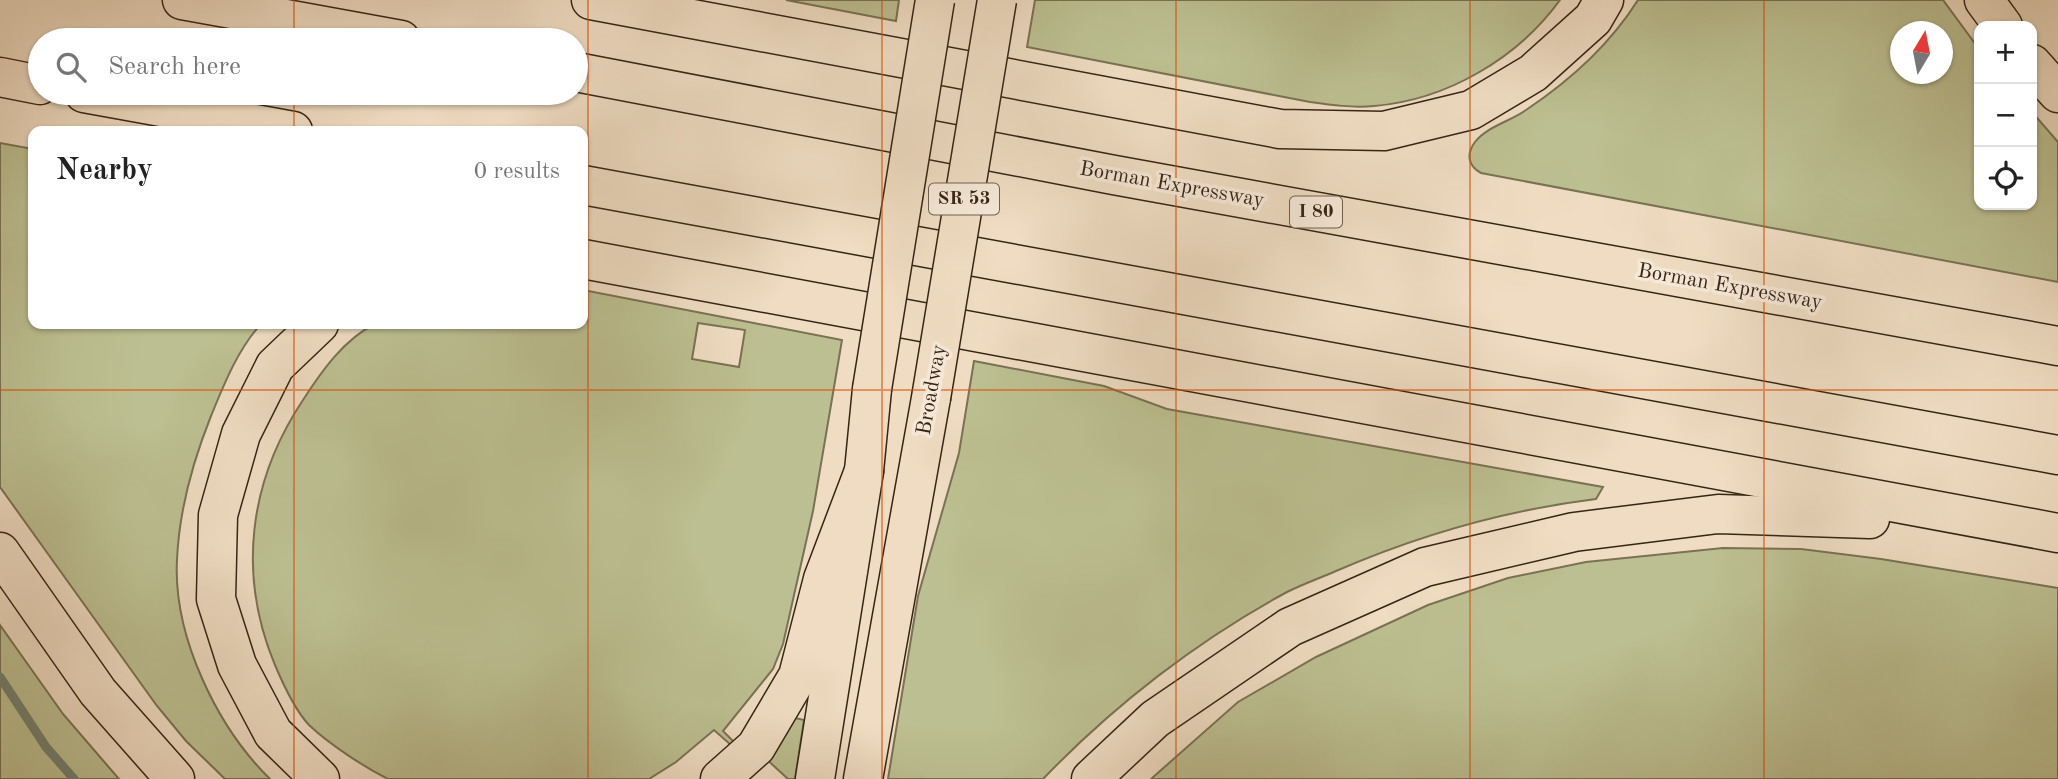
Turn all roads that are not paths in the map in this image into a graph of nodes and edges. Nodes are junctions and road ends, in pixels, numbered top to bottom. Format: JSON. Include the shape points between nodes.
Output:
{"nodes":[{"id":1,"x":182,"y":0,"type":"edge"},
{"id":2,"x":592,"y":0,"type":"edge"},
{"id":3,"x":935,"y":0,"type":"edge"},
{"id":4,"x":998,"y":0,"type":"edge"},
{"id":5,"x":1604,"y":0,"type":"edge"},
{"id":6,"x":1984,"y":0,"type":"edge"},
{"id":7,"x":1999,"y":21,"type":"edge"},
{"id":8,"x":335,"y":28,"type":"edge"},
{"id":9,"x":2037,"y":70,"type":"edge"},
{"id":10,"x":588,"y":74,"type":"edge"},
{"id":11,"x":0,"y":77,"type":"edge"},
{"id":12,"x":28,"y":83,"type":"edge"},
{"id":13,"x":2058,"y":93,"type":"edge"},
{"id":14,"x":150,"y":105,"type":"edge"},
{"id":15,"x":266,"y":126,"type":"edge"},
{"id":16,"x":588,"y":186,"type":"edge"},
{"id":17,"x":588,"y":260,"type":"edge"},
{"id":18,"x":314,"y":329,"type":"edge"},
{"id":19,"x":2058,"y":346,"type":"edge"},
{"id":20,"x":2058,"y":455,"type":"edge"},
{"id":21,"x":864,"y":471,"type":"junction"},
{"id":22,"x":2058,"y":535,"type":"edge"},
{"id":23,"x":0,"y":552,"type":"edge"},
{"id":24,"x":175,"y":779,"type":"edge"},
{"id":25,"x":320,"y":779,"type":"edge"},
{"id":26,"x":720,"y":779,"type":"edge"},
{"id":27,"x":815,"y":779,"type":"edge"},
{"id":28,"x":863,"y":779,"type":"edge"},
{"id":29,"x":1091,"y":779,"type":"edge"}],
"edges":[{"from":1,"to":8,"type":"main road"},
{"from":2,"to":5,"type":"main road","via":[[1280,129],[1384,131],[1471,110],[1533,73],[1593,19]]},
{"from":3,"to":21,"type":"main road","number":"SR 53","bridge":true,"via":[[872,388]]},
{"from":4,"to":28,"type":"main road","name":"Broadway","number":"SR 53","bridge":true},
{"from":6,"to":7,"type":"main road"},
{"from":9,"to":13,"type":"main road"},
{"from":10,"to":19,"type":"main road","name":"Borman Expressway","number":"I 80"},
{"from":11,"to":12,"type":"main road"},
{"from":14,"to":15,"type":"main road"},
{"from":16,"to":20,"type":"main road"},
{"from":17,"to":22,"type":"main road"},
{"from":18,"to":25,"type":"main road","via":[[275,366],[241,434],[218,515],[216,599],[237,664],[272,733]]},
{"from":21,"to":26,"type":"main road","via":[[823,579],[798,676],[756,747]]},
{"from":21,"to":27,"type":"main road","number":"SR 53"},
{"from":22,"to":29,"type":"main road","via":[[1846,516],[1718,514],[1574,531],[1425,567],[1290,627],[1155,719]]},
{"from":23,"to":24,"type":"main road","via":[[98,692]]}]}
